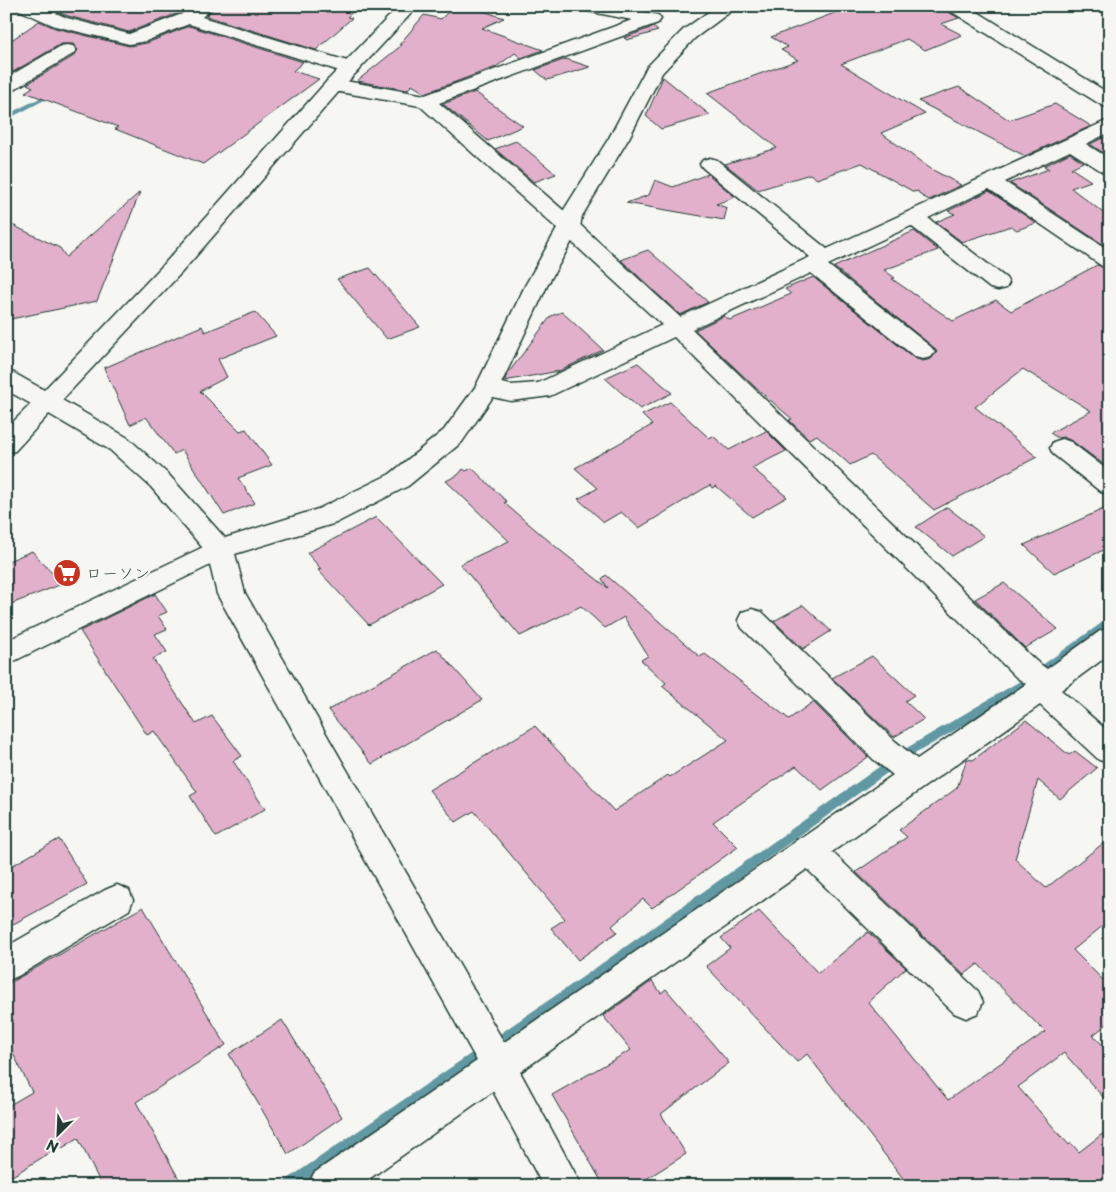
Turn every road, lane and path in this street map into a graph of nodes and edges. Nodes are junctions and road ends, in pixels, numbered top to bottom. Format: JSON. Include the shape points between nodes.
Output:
{"nodes":[{"id":1,"x":409,"y":6,"type":"edge"},
{"id":2,"x":588,"y":6,"type":"edge"},
{"id":3,"x":729,"y":6,"type":"edge"},
{"id":4,"x":955,"y":6,"type":"edge"},
{"id":5,"x":30,"y":7,"type":"edge"},
{"id":6,"x":196,"y":16,"type":"edge"},
{"id":7,"x":67,"y":50,"type":"dead end"},
{"id":8,"x":350,"y":68,"type":"junction"},
{"id":9,"x":334,"y":85,"type":"junction"},
{"id":10,"x":6,"y":86,"type":"edge"},
{"id":11,"x":426,"y":101,"type":"junction"},
{"id":12,"x":1110,"y":102,"type":"edge"},
{"id":13,"x":1110,"y":125,"type":"edge"},
{"id":14,"x":1072,"y":144,"type":"junction"},
{"id":15,"x":710,"y":164,"type":"dead end"},
{"id":16,"x":1110,"y":168,"type":"edge"},
{"id":17,"x":990,"y":181,"type":"junction"},
{"id":18,"x":914,"y":218,"type":"junction"},
{"id":19,"x":569,"y":227,"type":"junction"},
{"id":20,"x":819,"y":261,"type":"junction"},
{"id":21,"x":1110,"y":261,"type":"edge"},
{"id":22,"x":998,"y":283,"type":"dead end"},
{"id":23,"x":677,"y":328,"type":"junction"},
{"id":24,"x":923,"y":352,"type":"dead end"},
{"id":25,"x":6,"y":379,"type":"edge"},
{"id":26,"x":487,"y":388,"type":"junction"},
{"id":27,"x":47,"y":402,"type":"junction"},
{"id":28,"x":6,"y":445,"type":"edge"},
{"id":29,"x":1062,"y":448,"type":"dead end"},
{"id":30,"x":1110,"y":486,"type":"edge"},
{"id":31,"x":220,"y":549,"type":"junction"},
{"id":32,"x":752,"y":620,"type":"dead end"},
{"id":33,"x":1110,"y":639,"type":"edge"},
{"id":34,"x":6,"y":654,"type":"edge"},
{"id":35,"x":1038,"y":681,"type":"junction"},
{"id":36,"x":1110,"y":751,"type":"edge"},
{"id":37,"x":901,"y":763,"type":"junction"},
{"id":38,"x":808,"y":849,"type":"junction"},
{"id":39,"x":117,"y":900,"type":"dead end"},
{"id":40,"x":6,"y":965,"type":"edge"},
{"id":41,"x":966,"y":1002,"type":"dead end"},
{"id":42,"x":492,"y":1055,"type":"junction"},
{"id":43,"x":327,"y":1186,"type":"edge"},
{"id":44,"x":563,"y":1186,"type":"edge"}],
"edges":[{"from":1,"to":8,"type":"street"},
{"from":2,"to":11,"type":"street","via":[[652,20]]},
{"from":3,"to":19,"type":"street","via":[[689,34],[654,70],[619,138],[571,216]]},
{"from":4,"to":12,"type":"street"},
{"from":5,"to":6,"type":"street","via":[[61,22],[128,39]]},
{"from":6,"to":8,"type":"street"},
{"from":7,"to":10,"type":"street"},
{"from":8,"to":9,"type":"street"},
{"from":9,"to":11,"type":"street"},
{"from":9,"to":27,"type":"street","via":[[174,267]]},
{"from":11,"to":19,"type":"street"},
{"from":13,"to":14,"type":"street"},
{"from":14,"to":16,"type":"street"},
{"from":14,"to":17,"type":"street"},
{"from":15,"to":20,"type":"street"},
{"from":17,"to":18,"type":"street"},
{"from":17,"to":21,"type":"street"},
{"from":18,"to":20,"type":"street"},
{"from":18,"to":22,"type":"street"},
{"from":19,"to":23,"type":"street"},
{"from":19,"to":26,"type":"street","via":[[537,284]]},
{"from":20,"to":23,"type":"street"},
{"from":20,"to":24,"type":"street"},
{"from":23,"to":26,"type":"street","via":[[542,390],[511,393]]},
{"from":23,"to":35,"type":"street"},
{"from":25,"to":27,"type":"street"},
{"from":26,"to":31,"type":"street","via":[[452,436],[399,480],[327,516]]},
{"from":27,"to":28,"type":"street"},
{"from":27,"to":31,"type":"street","via":[[119,444],[160,481]]},
{"from":29,"to":30,"type":"street"},
{"from":31,"to":34,"type":"street"},
{"from":31,"to":42,"type":"street","via":[[231,594]]},
{"from":32,"to":37,"type":"street"},
{"from":33,"to":35,"type":"street"},
{"from":35,"to":36,"type":"street"},
{"from":35,"to":37,"type":"street"},
{"from":37,"to":38,"type":"street"},
{"from":38,"to":41,"type":"street"},
{"from":38,"to":42,"type":"street","via":[[750,893]]},
{"from":39,"to":40,"type":"street"},
{"from":42,"to":43,"type":"street"},
{"from":42,"to":44,"type":"street"}]}
